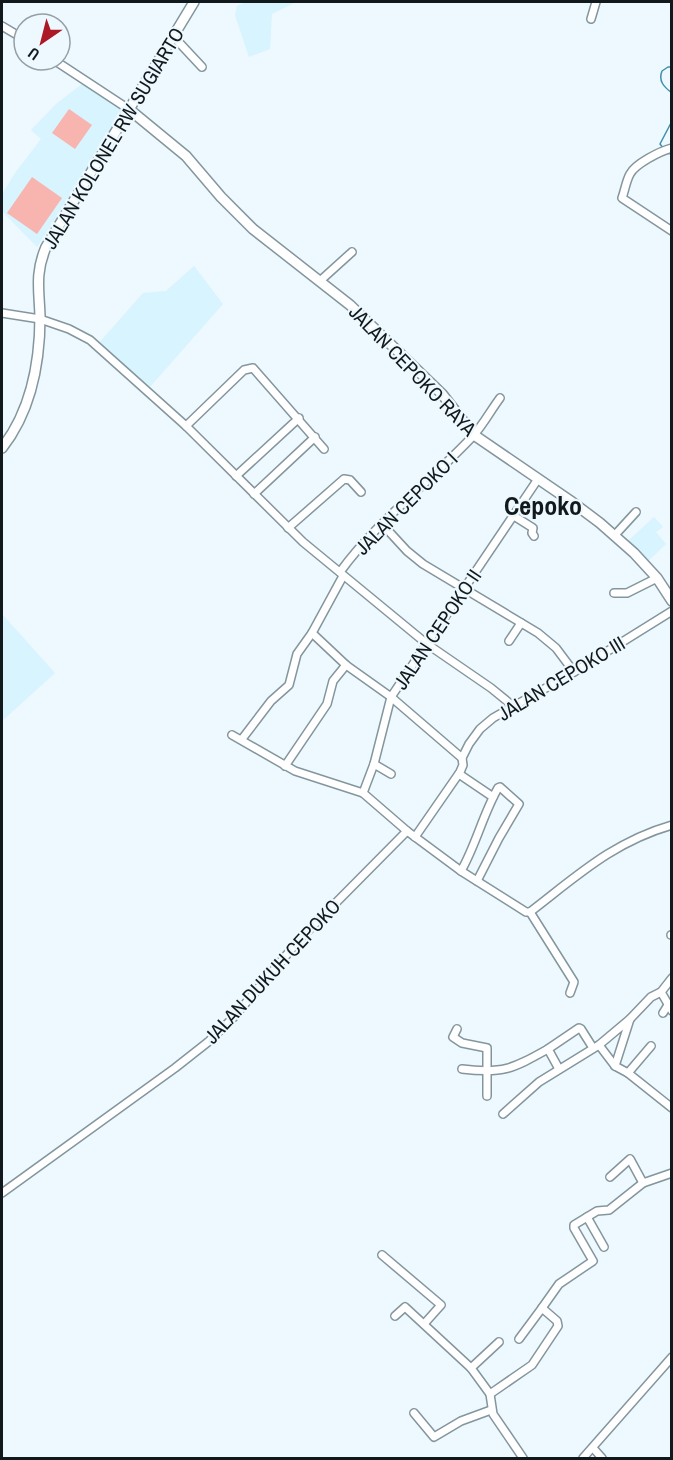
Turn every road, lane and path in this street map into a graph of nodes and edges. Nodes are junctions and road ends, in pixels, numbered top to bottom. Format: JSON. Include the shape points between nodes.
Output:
{"nodes":[{"id":1,"x":194,"y":2,"type":"edge"},
{"id":2,"x":596,"y":2,"type":"edge"},
{"id":3,"x":591,"y":19,"type":"dead end"},
{"id":4,"x":172,"y":36,"type":"junction"},
{"id":5,"x":202,"y":67,"type":"dead end"},
{"id":6,"x":72,"y":72,"type":"edge"},
{"id":7,"x":130,"y":110,"type":"junction"},
{"id":8,"x":666,"y":150,"type":"edge"},
{"id":9,"x":672,"y":231,"type":"edge"},
{"id":10,"x":352,"y":252,"type":"dead end"},
{"id":11,"x":321,"y":280,"type":"junction"},
{"id":12,"x":2,"y":313,"type":"edge"},
{"id":13,"x":40,"y":319,"type":"junction"},
{"id":14,"x":500,"y":398,"type":"dead end"},
{"id":15,"x":299,"y":418,"type":"junction"},
{"id":16,"x":186,"y":426,"type":"junction"},
{"id":17,"x":474,"y":435,"type":"junction"},
{"id":18,"x":315,"y":437,"type":"junction"},
{"id":19,"x":2,"y":448,"type":"edge"},
{"id":20,"x":324,"y":449,"type":"dead end"},
{"id":21,"x":236,"y":476,"type":"junction"},
{"id":22,"x":538,"y":479,"type":"junction"},
{"id":23,"x":361,"y":492,"type":"dead end"},
{"id":24,"x":254,"y":494,"type":"junction"},
{"id":25,"x":636,"y":512,"type":"dead end"},
{"id":26,"x":514,"y":516,"type":"junction"},
{"id":27,"x":383,"y":525,"type":"junction"},
{"id":28,"x":288,"y":528,"type":"junction"},
{"id":29,"x":534,"y":536,"type":"dead end"},
{"id":30,"x":615,"y":536,"type":"junction"},
{"id":31,"x":342,"y":574,"type":"junction"},
{"id":32,"x":657,"y":578,"type":"junction"},
{"id":33,"x":465,"y":588,"type":"junction"},
{"id":34,"x":614,"y":593,"type":"dead end"},
{"id":35,"x":672,"y":601,"type":"edge"},
{"id":36,"x":672,"y":611,"type":"edge"},
{"id":37,"x":521,"y":623,"type":"junction"},
{"id":38,"x":312,"y":633,"type":"junction"},
{"id":39,"x":509,"y":641,"type":"dead end"},
{"id":40,"x":427,"y":644,"type":"junction"},
{"id":41,"x":346,"y":664,"type":"junction"},
{"id":42,"x":574,"y":672,"type":"junction"},
{"id":43,"x":391,"y":697,"type":"junction"},
{"id":44,"x":513,"y":706,"type":"junction"},
{"id":45,"x":232,"y":735,"type":"dead end"},
{"id":46,"x":242,"y":739,"type":"junction"},
{"id":47,"x":462,"y":758,"type":"junction"},
{"id":48,"x":374,"y":764,"type":"junction"},
{"id":49,"x":285,"y":766,"type":"junction"},
{"id":50,"x":391,"y":774,"type":"dead end"},
{"id":51,"x":459,"y":774,"type":"junction"},
{"id":52,"x":363,"y":793,"type":"junction"},
{"id":53,"x":493,"y":797,"type":"junction"},
{"id":54,"x":672,"y":825,"type":"edge"},
{"id":55,"x":407,"y":831,"type":"junction"},
{"id":56,"x":415,"y":837,"type":"junction"},
{"id":57,"x":461,"y":871,"type":"junction"},
{"id":58,"x":477,"y":881,"type":"junction"},
{"id":59,"x":530,"y":912,"type":"junction"},
{"id":60,"x":672,"y":978,"type":"edge"},
{"id":61,"x":662,"y":992,"type":"junction"},
{"id":62,"x":570,"y":993,"type":"dead end"},
{"id":63,"x":670,"y":1008,"type":"edge"},
{"id":64,"x":663,"y":1013,"type":"dead end"},
{"id":65,"x":630,"y":1019,"type":"junction"},
{"id":66,"x":456,"y":1029,"type":"dead end"},
{"id":67,"x":596,"y":1046,"type":"junction"},
{"id":68,"x":651,"y":1046,"type":"dead end"},
{"id":69,"x":548,"y":1049,"type":"junction"},
{"id":70,"x":615,"y":1066,"type":"junction"},
{"id":71,"x":462,"y":1069,"type":"dead end"},
{"id":72,"x":559,"y":1069,"type":"junction"},
{"id":73,"x":489,"y":1072,"type":"junction"},
{"id":74,"x":628,"y":1073,"type":"junction"},
{"id":75,"x":488,"y":1096,"type":"dead end"},
{"id":76,"x":672,"y":1108,"type":"edge"},
{"id":77,"x":502,"y":1114,"type":"dead end"},
{"id":78,"x":672,"y":1173,"type":"edge"},
{"id":79,"x":610,"y":1177,"type":"dead end"},
{"id":80,"x":643,"y":1183,"type":"junction"},
{"id":81,"x":2,"y":1193,"type":"edge"},
{"id":82,"x":587,"y":1217,"type":"junction"},
{"id":83,"x":604,"y":1247,"type":"dead end"},
{"id":84,"x":382,"y":1255,"type":"dead end"},
{"id":85,"x":542,"y":1308,"type":"junction"},
{"id":86,"x":395,"y":1316,"type":"dead end"},
{"id":87,"x":424,"y":1324,"type":"junction"},
{"id":88,"x":519,"y":1339,"type":"dead end"},
{"id":89,"x":499,"y":1342,"type":"dead end"},
{"id":90,"x":672,"y":1358,"type":"edge"},
{"id":91,"x":471,"y":1368,"type":"junction"},
{"id":92,"x":490,"y":1394,"type":"junction"},
{"id":93,"x":491,"y":1410,"type":"junction"},
{"id":94,"x":414,"y":1413,"type":"dead end"},
{"id":95,"x":592,"y":1448,"type":"junction"},
{"id":96,"x":524,"y":1458,"type":"edge"},
{"id":97,"x":583,"y":1458,"type":"edge"},
{"id":98,"x":602,"y":1458,"type":"edge"}],
"edges":[{"from":1,"to":4,"type":"main road","name":"JALAN KOLONEL RW SUGIARTO"},
{"from":2,"to":3,"type":"street"},
{"from":4,"to":5,"type":"street"},
{"from":4,"to":7,"type":"main road","name":"JALAN KOLONEL RW SUGIARTO"},
{"from":6,"to":7,"type":"street"},
{"from":7,"to":11,"type":"main road","name":"JALAN CEPOKO RAYA","via":[[186,156],[253,229]]},
{"from":7,"to":13,"type":"main road","name":"JALAN KOLONEL RW SUGIARTO","via":[[46,247],[38,269]]},
{"from":8,"to":9,"type":"street","via":[[632,170],[622,198]]},
{"from":10,"to":11,"type":"street"},
{"from":11,"to":17,"type":"main road","name":"JALAN CEPOKO RAYA","via":[[428,380]]},
{"from":12,"to":13,"type":"street"},
{"from":13,"to":16,"type":"street","via":[[90,340]]},
{"from":13,"to":19,"type":"main road","name":"JALAN KOLONEL RW SUGIARTO","via":[[28,400]]},
{"from":14,"to":17,"type":"street"},
{"from":15,"to":16,"type":"street","via":[[251,367]]},
{"from":15,"to":18,"type":"street"},
{"from":15,"to":21,"type":"street"},
{"from":16,"to":21,"type":"street"},
{"from":17,"to":22,"type":"main road","name":"JALAN CEPOKO RAYA"},
{"from":17,"to":27,"type":"street","name":"JALAN CEPOKO I"},
{"from":18,"to":20,"type":"street"},
{"from":18,"to":24,"type":"street"},
{"from":21,"to":24,"type":"street"},
{"from":22,"to":26,"type":"street","name":"JALAN CEPOKO II"},
{"from":22,"to":30,"type":"main road","name":"JALAN CEPOKO RAYA"},
{"from":23,"to":28,"type":"street","via":[[344,479]]},
{"from":24,"to":28,"type":"street"},
{"from":25,"to":30,"type":"street"},
{"from":26,"to":29,"type":"street","via":[[532,527]]},
{"from":26,"to":33,"type":"street","name":"JALAN CEPOKO II"},
{"from":27,"to":31,"type":"street","name":"JALAN CEPOKO I","via":[[352,556]]},
{"from":27,"to":33,"type":"street","via":[[423,564]]},
{"from":28,"to":31,"type":"street"},
{"from":30,"to":32,"type":"main road","name":"JALAN CEPOKO RAYA"},
{"from":31,"to":38,"type":"street"},
{"from":31,"to":40,"type":"street"},
{"from":32,"to":34,"type":"street","via":[[627,593]]},
{"from":32,"to":35,"type":"main road","name":"JALAN CEPOKO RAYA"},
{"from":33,"to":37,"type":"street"},
{"from":33,"to":40,"type":"street","name":"JALAN CEPOKO II"},
{"from":36,"to":42,"type":"street","name":"JALAN CEPOKO III"},
{"from":37,"to":39,"type":"street"},
{"from":37,"to":42,"type":"street","via":[[556,648]]},
{"from":38,"to":41,"type":"street"},
{"from":38,"to":46,"type":"street","via":[[297,654],[289,685],[271,701]]},
{"from":40,"to":43,"type":"street","name":"JALAN CEPOKO II"},
{"from":40,"to":44,"type":"street"},
{"from":41,"to":43,"type":"street"},
{"from":41,"to":49,"type":"street","via":[[333,681],[327,704]]},
{"from":42,"to":44,"type":"street","name":"JALAN CEPOKO III"},
{"from":43,"to":47,"type":"street"},
{"from":43,"to":48,"type":"street","name":"JALAN CEPOKO II"},
{"from":44,"to":47,"type":"street","name":"JALAN CEPOKO III","via":[[480,729]]},
{"from":45,"to":46,"type":"street"},
{"from":46,"to":49,"type":"street"},
{"from":47,"to":51,"type":"street"},
{"from":48,"to":50,"type":"street"},
{"from":48,"to":52,"type":"street","name":"JALAN CEPOKO II"},
{"from":49,"to":52,"type":"street"},
{"from":51,"to":53,"type":"street"},
{"from":51,"to":56,"type":"street"},
{"from":52,"to":55,"type":"street"},
{"from":53,"to":57,"type":"street"},
{"from":53,"to":58,"type":"street","via":[[500,787],[519,804]]},
{"from":54,"to":59,"type":"street","via":[[626,842]]},
{"from":55,"to":56,"type":"street"},
{"from":55,"to":81,"type":"street","name":"JALAN DUKUH CEPOKO","via":[[300,939],[208,1042]]},
{"from":56,"to":57,"type":"street"},
{"from":57,"to":58,"type":"street"},
{"from":58,"to":59,"type":"street"},
{"from":59,"to":62,"type":"street","via":[[574,981]]},
{"from":60,"to":61,"type":"street"},
{"from":61,"to":63,"type":"street"},
{"from":61,"to":65,"type":"street","via":[[651,997]]},
{"from":63,"to":64,"type":"street"},
{"from":65,"to":67,"type":"street"},
{"from":65,"to":70,"type":"street"},
{"from":66,"to":73,"type":"street","via":[[453,1037],[458,1041],[487,1048]]},
{"from":67,"to":69,"type":"street","via":[[579,1028]]},
{"from":67,"to":70,"type":"street"},
{"from":67,"to":72,"type":"street"},
{"from":68,"to":74,"type":"street"},
{"from":69,"to":72,"type":"street"},
{"from":69,"to":73,"type":"street","via":[[504,1070]]},
{"from":70,"to":74,"type":"street"},
{"from":71,"to":73,"type":"street"},
{"from":72,"to":77,"type":"street"},
{"from":73,"to":75,"type":"street"},
{"from":74,"to":76,"type":"street"},
{"from":78,"to":80,"type":"street"},
{"from":79,"to":80,"type":"street","via":[[632,1159]]},
{"from":80,"to":82,"type":"street","via":[[609,1210]]},
{"from":82,"to":83,"type":"street"},
{"from":82,"to":85,"type":"street","via":[[574,1227],[593,1261],[559,1284]]},
{"from":84,"to":87,"type":"street","via":[[441,1305]]},
{"from":85,"to":88,"type":"street"},
{"from":85,"to":92,"type":"street","via":[[558,1326],[532,1365]]},
{"from":86,"to":87,"type":"street","via":[[405,1307]]},
{"from":87,"to":91,"type":"street"},
{"from":89,"to":91,"type":"street"},
{"from":90,"to":95,"type":"street"},
{"from":91,"to":92,"type":"street"},
{"from":92,"to":93,"type":"street"},
{"from":93,"to":94,"type":"street","via":[[467,1418],[434,1437]]},
{"from":93,"to":96,"type":"street"},
{"from":95,"to":97,"type":"street"},
{"from":95,"to":98,"type":"street"}]}
